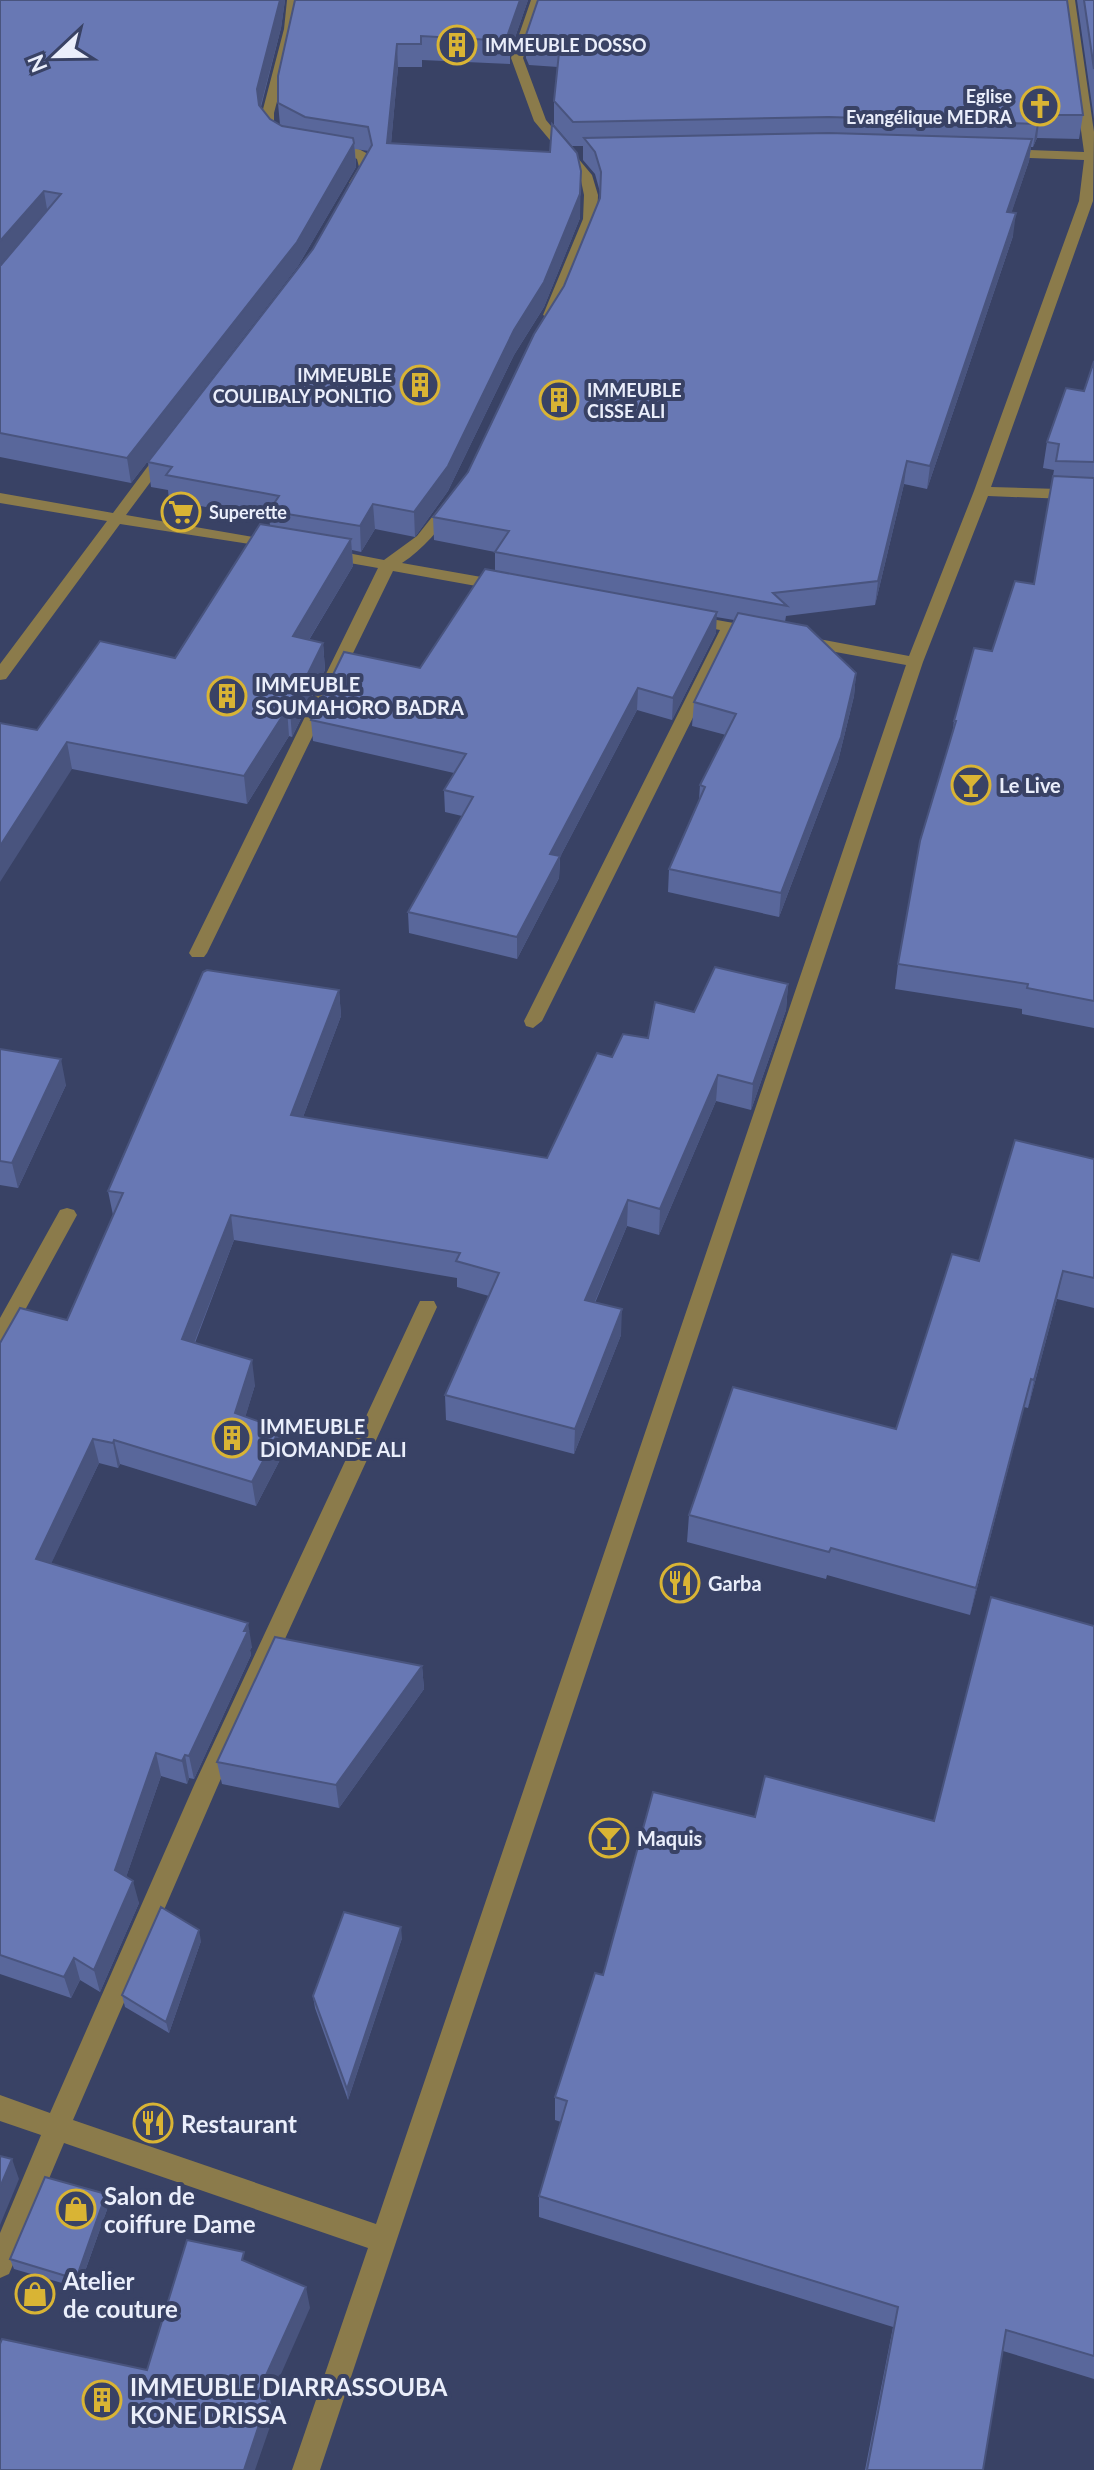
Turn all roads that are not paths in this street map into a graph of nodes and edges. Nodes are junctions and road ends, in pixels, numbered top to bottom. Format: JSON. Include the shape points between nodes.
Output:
{"nodes":[{"id":1,"x":293,"y":0,"type":"edge"},
{"id":2,"x":537,"y":0,"type":"edge"},
{"id":3,"x":1069,"y":0,"type":"edge"},
{"id":4,"x":292,"y":145,"type":"edge"},
{"id":5,"x":321,"y":147,"type":"edge"},
{"id":6,"x":986,"y":152,"type":"edge"},
{"id":7,"x":1091,"y":156,"type":"junction"},
{"id":8,"x":345,"y":202,"type":"edge"},
{"id":9,"x":539,"y":332,"type":"edge"},
{"id":10,"x":172,"y":445,"type":"edge"},
{"id":11,"x":982,"y":491,"type":"junction"},
{"id":12,"x":458,"y":494,"type":"edge"},
{"id":13,"x":1094,"y":495,"type":"edge"},
{"id":14,"x":0,"y":498,"type":"edge"},
{"id":15,"x":114,"y":520,"type":"junction"},
{"id":16,"x":388,"y":564,"type":"junction"},
{"id":17,"x":528,"y":590,"type":"edge"},
{"id":18,"x":668,"y":616,"type":"edge"},
{"id":19,"x":730,"y":627,"type":"junction"},
{"id":20,"x":915,"y":662,"type":"junction"},
{"id":21,"x":0,"y":675,"type":"edge"},
{"id":22,"x":198,"y":953,"type":"dead end"},
{"id":23,"x":533,"y":1021,"type":"dead end"},
{"id":24,"x":67,"y":1215,"type":"dead end"},
{"id":25,"x":427,"y":1307,"type":"dead end"},
{"id":26,"x":0,"y":1337,"type":"edge"},
{"id":27,"x":0,"y":2108,"type":"edge"},
{"id":28,"x":56,"y":2128,"type":"junction"},
{"id":29,"x":382,"y":2239,"type":"junction"},
{"id":30,"x":0,"y":2265,"type":"edge"},
{"id":31,"x":306,"y":2470,"type":"edge"}],
"edges":[{"from":1,"to":4,"type":"street","via":[[268,113],[274,138]]},
{"from":2,"to":9,"type":"street","via":[[517,58],[540,121],[574,152],[591,195],[590,219]]},
{"from":3,"to":7,"type":"street"},
{"from":5,"to":8,"type":"street","via":[[363,157],[365,167]]},
{"from":6,"to":7,"type":"street"},
{"from":7,"to":11,"type":"street","via":[[1086,201]]},
{"from":10,"to":15,"type":"street"},
{"from":11,"to":13,"type":"street"},
{"from":11,"to":20,"type":"street"},
{"from":12,"to":16,"type":"street","via":[[422,542]]},
{"from":14,"to":15,"type":"street"},
{"from":15,"to":16,"type":"street"},
{"from":15,"to":21,"type":"street"},
{"from":16,"to":17,"type":"street"},
{"from":16,"to":22,"type":"street"},
{"from":18,"to":19,"type":"street"},
{"from":19,"to":20,"type":"street"},
{"from":19,"to":23,"type":"street"},
{"from":20,"to":29,"type":"street"},
{"from":24,"to":26,"type":"street"},
{"from":25,"to":28,"type":"street","via":[[276,1627]]},
{"from":27,"to":28,"type":"street"},
{"from":28,"to":29,"type":"street"},
{"from":28,"to":30,"type":"street"},
{"from":29,"to":31,"type":"street"}]}
